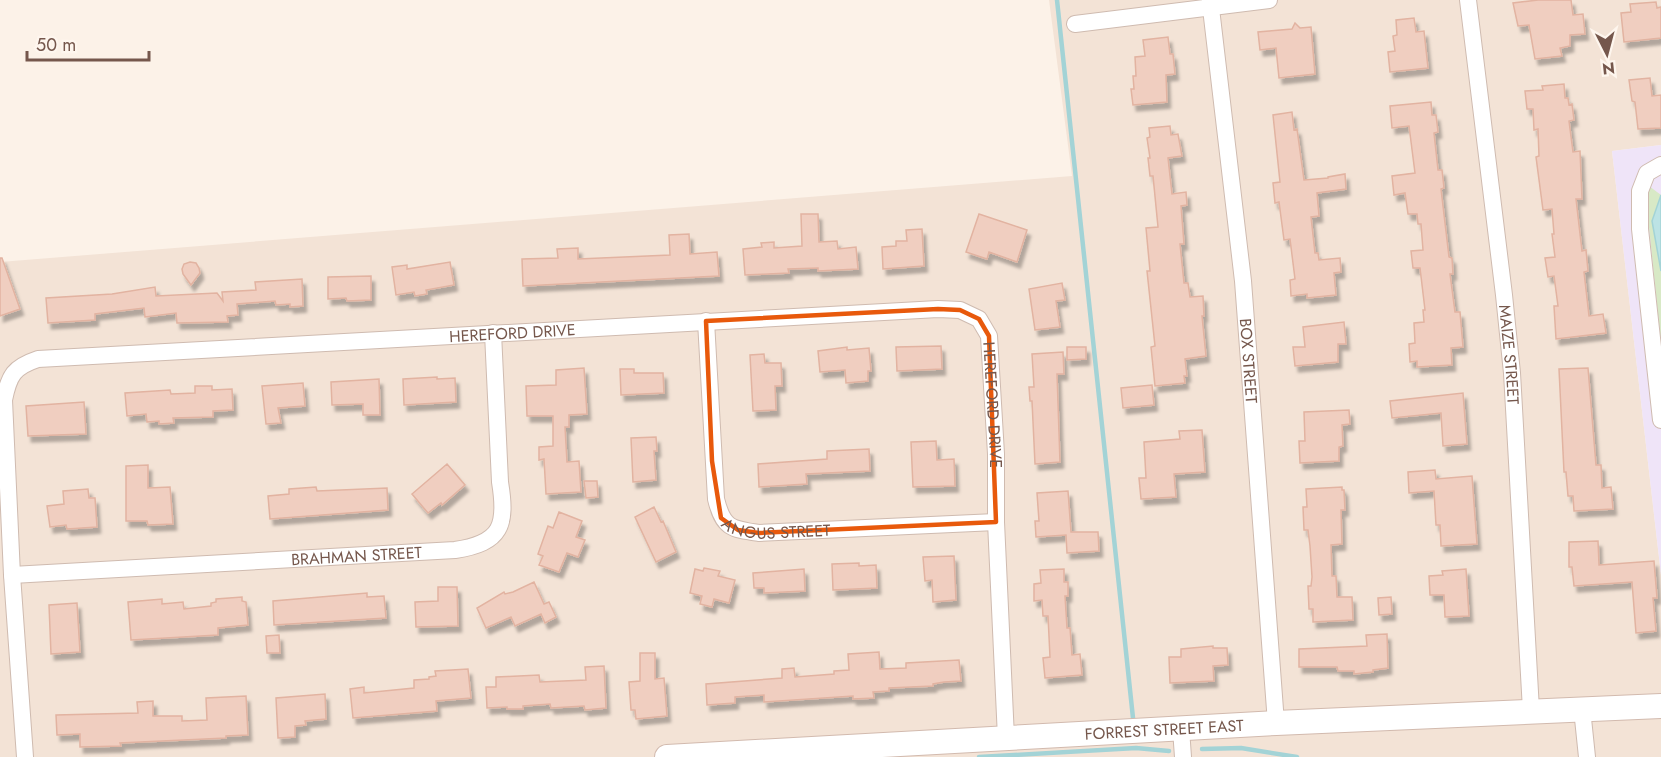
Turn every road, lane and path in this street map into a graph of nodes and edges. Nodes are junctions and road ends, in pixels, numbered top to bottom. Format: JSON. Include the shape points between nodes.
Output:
{"nodes":[{"id":1,"x":1269,"y":0,"type":"edge"},
{"id":2,"x":1468,"y":0,"type":"edge"},
{"id":3,"x":1210,"y":4,"type":"edge"},
{"id":4,"x":1075,"y":24,"type":"dead end"},
{"id":5,"x":1661,"y":165,"type":"edge"},
{"id":6,"x":706,"y":321,"type":"junction"},
{"id":7,"x":494,"y":333,"type":"junction"},
{"id":8,"x":1661,"y":420,"type":"edge"},
{"id":9,"x":996,"y":522,"type":"junction"},
{"id":10,"x":12,"y":575,"type":"junction"},
{"id":11,"x":1661,"y":705,"type":"edge"},
{"id":12,"x":1582,"y":709,"type":"junction"},
{"id":13,"x":1531,"y":711,"type":"junction"},
{"id":14,"x":1276,"y":723,"type":"junction"},
{"id":15,"x":1181,"y":729,"type":"junction"},
{"id":16,"x":1006,"y":738,"type":"junction"},
{"id":17,"x":864,"y":751,"type":"edge"},
{"id":18,"x":25,"y":757,"type":"edge"},
{"id":19,"x":667,"y":757,"type":"edge"},
{"id":20,"x":1183,"y":757,"type":"edge"},
{"id":21,"x":1587,"y":757,"type":"edge"}],
"edges":[{"from":1,"to":3,"type":"street"},
{"from":2,"to":13,"type":"street","name":"MAIZE STREET","via":[[1512,373]]},
{"from":3,"to":4,"type":"street"},
{"from":3,"to":14,"type":"street","name":"BOX STREET","via":[[1243,281]]},
{"from":5,"to":8,"type":"street","via":[[1647,173],[1640,191],[1640,229]]},
{"from":6,"to":7,"type":"street","name":"HEREFORD DRIVE"},
{"from":6,"to":9,"type":"street","name":"ANGUS STREET","via":[[716,499],[721,518],[738,530],[759,534]]},
{"from":6,"to":9,"type":"street","name":"HEREFORD DRIVE","via":[[938,309],[960,310],[979,319],[989,336]]},
{"from":7,"to":10,"type":"street","name":"HEREFORD DRIVE","via":[[38,359],[21,365],[8,379],[4,400]]},
{"from":7,"to":10,"type":"street","name":"BRAHMAN STREET","via":[[503,502],[501,523],[491,540],[474,548],[455,550]]},
{"from":9,"to":16,"type":"street","name":"HEREFORD DRIVE"},
{"from":10,"to":18,"type":"street","name":"HEREFORD DRIVE"},
{"from":11,"to":12,"type":"main road","name":"FORREST STREET EAST"},
{"from":12,"to":13,"type":"main road","name":"FORREST STREET EAST"},
{"from":12,"to":21,"type":"street"},
{"from":13,"to":14,"type":"main road","name":"FORREST STREET EAST"},
{"from":14,"to":15,"type":"main road","name":"FORREST STREET EAST"},
{"from":15,"to":16,"type":"main road","name":"FORREST STREET EAST"},
{"from":15,"to":20,"type":"street"},
{"from":16,"to":17,"type":"main road","name":"FORREST STREET EAST"},
{"from":17,"to":19,"type":"main road","name":"FORREST STREET EAST"}]}
